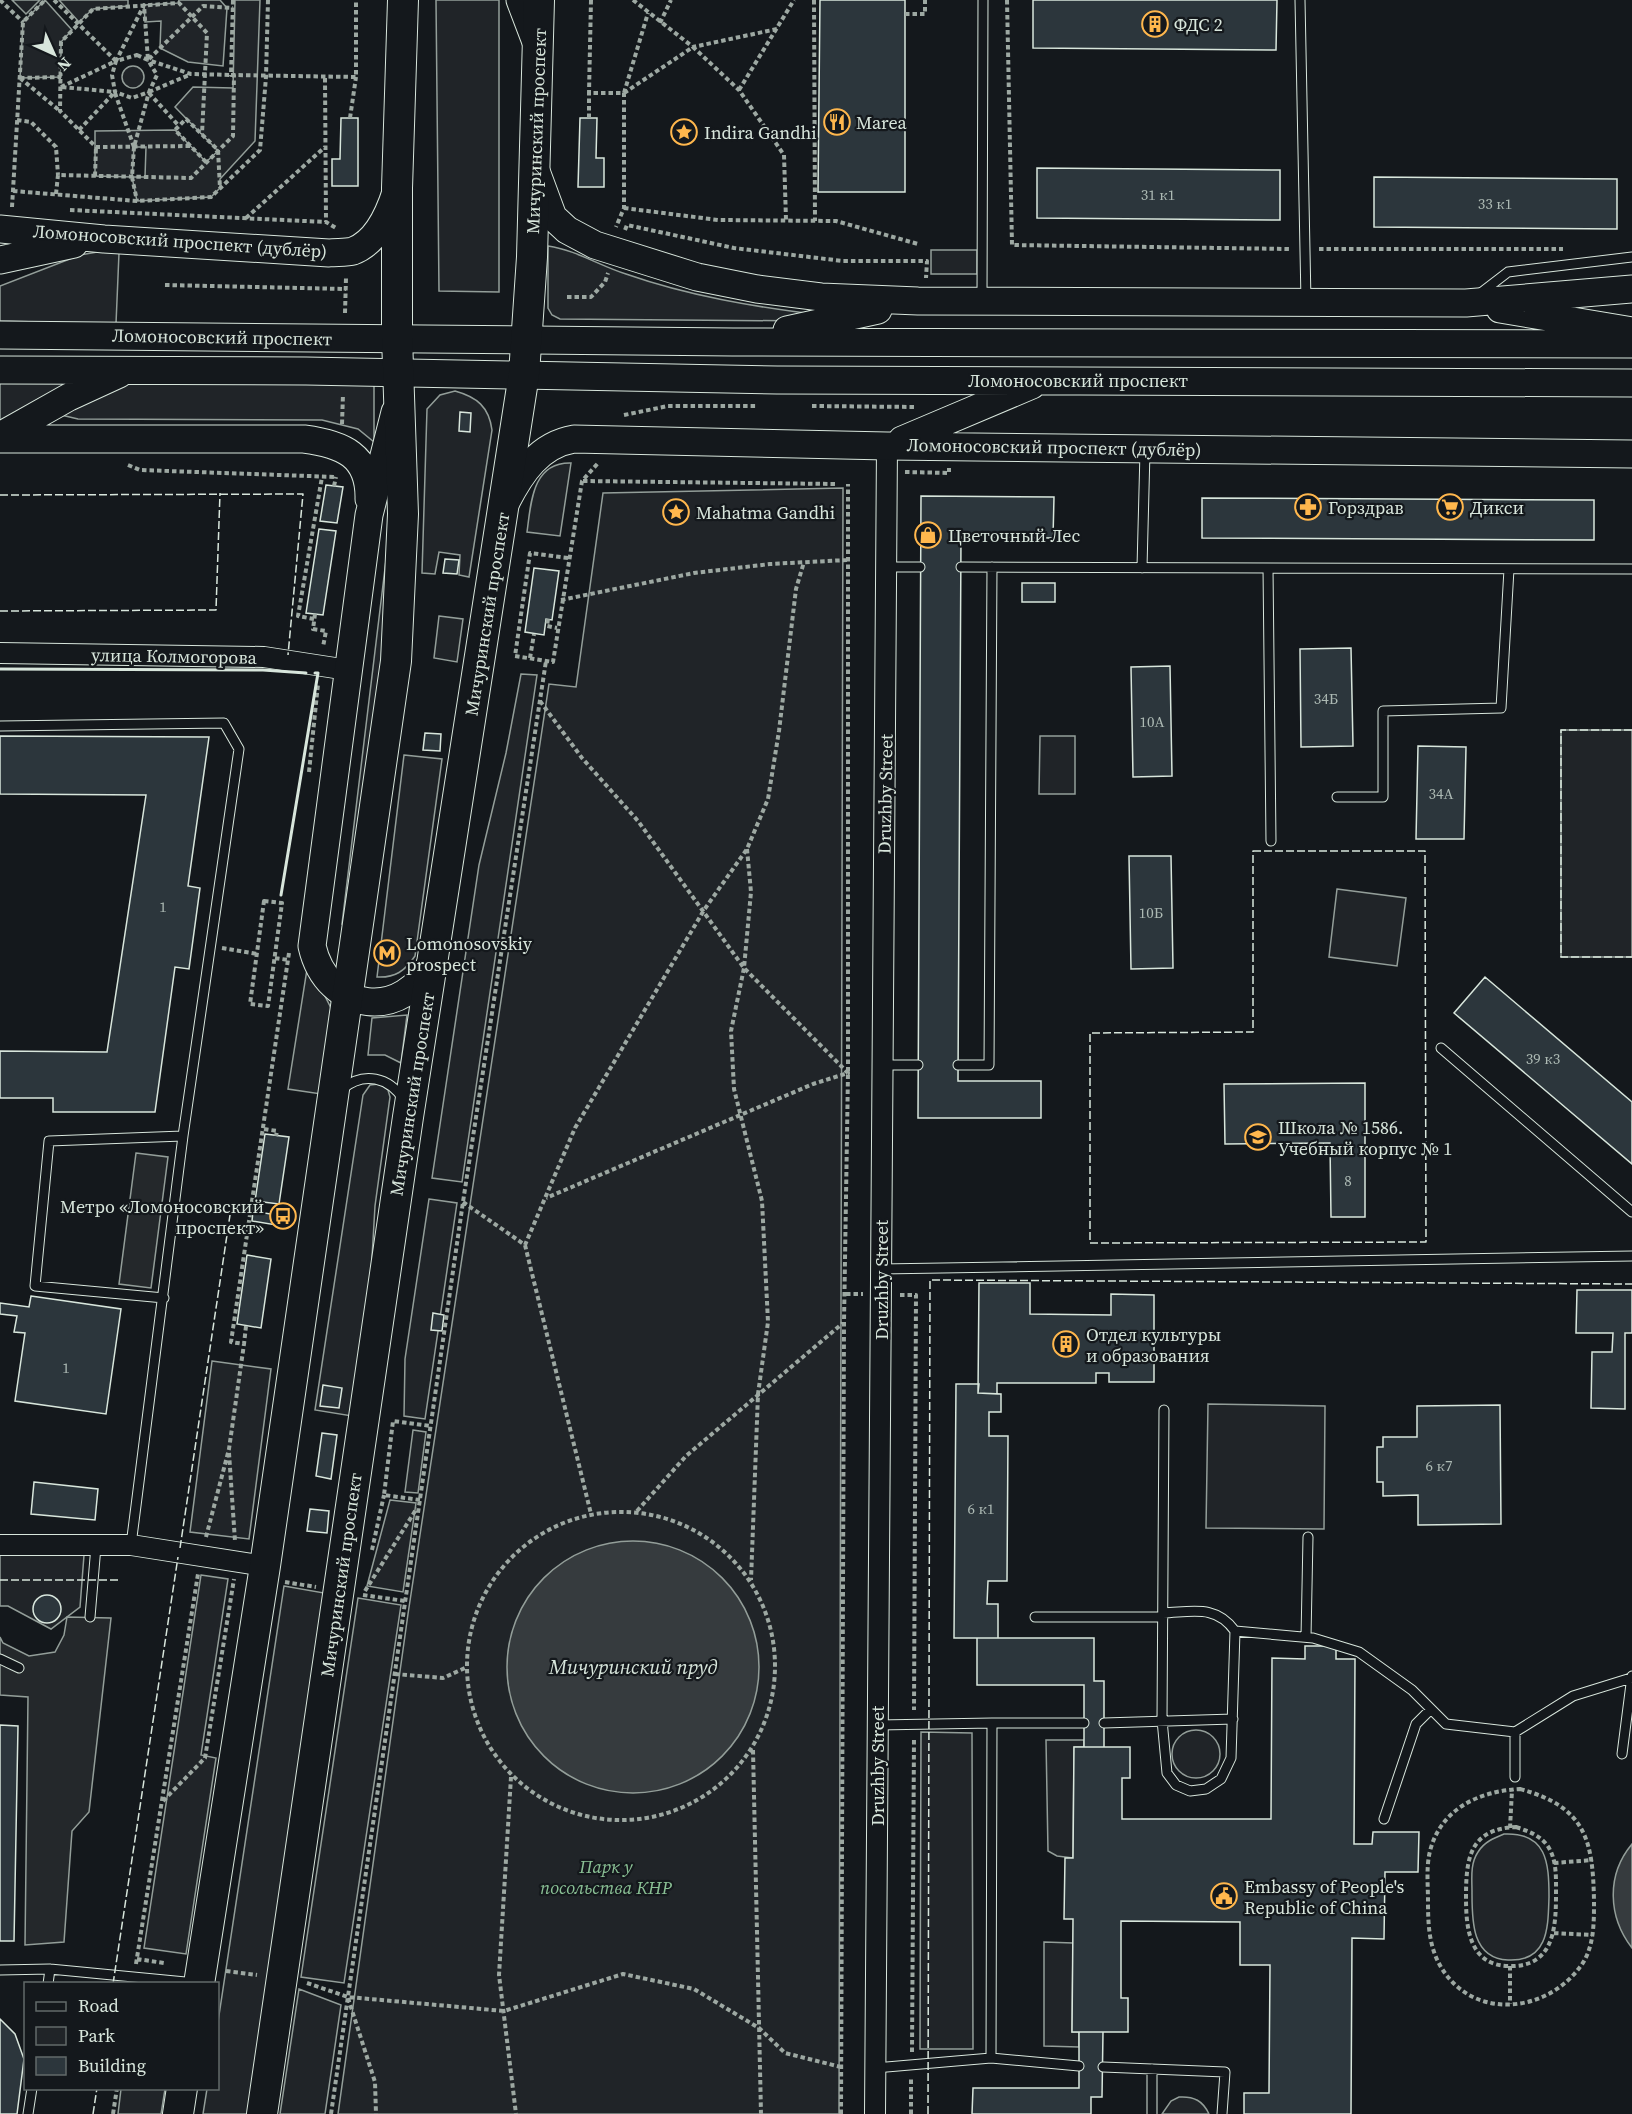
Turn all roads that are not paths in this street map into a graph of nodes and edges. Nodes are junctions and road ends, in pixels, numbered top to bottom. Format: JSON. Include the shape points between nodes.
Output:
{"nodes":[{"id":1,"x":403,"y":0,"type":"edge"},
{"id":2,"x":418,"y":0,"type":"edge"},
{"id":3,"x":520,"y":0,"type":"edge"},
{"id":4,"x":539,"y":0,"type":"edge"},
{"id":5,"x":982,"y":0,"type":"edge"},
{"id":6,"x":1300,"y":0,"type":"edge"},
{"id":7,"x":402,"y":39,"type":"junction"},
{"id":8,"x":539,"y":49,"type":"junction"},
{"id":9,"x":536,"y":168,"type":"junction"},
{"id":10,"x":397,"y":188,"type":"junction"},
{"id":11,"x":6,"y":214,"type":"edge"},
{"id":12,"x":104,"y":239,"type":"junction"},
{"id":13,"x":1632,"y":257,"type":"edge"},
{"id":14,"x":0,"y":260,"type":"edge"},
{"id":15,"x":1632,"y":289,"type":"edge"},
{"id":16,"x":918,"y":301,"type":"junction"},
{"id":17,"x":982,"y":302,"type":"junction"},
{"id":18,"x":1306,"y":303,"type":"junction"},
{"id":19,"x":1466,"y":303,"type":"junction"},
{"id":20,"x":398,"y":329,"type":"junction"},
{"id":21,"x":1632,"y":331,"type":"edge"},
{"id":22,"x":0,"y":336,"type":"edge"},
{"id":23,"x":528,"y":338,"type":"junction"},
{"id":24,"x":733,"y":342,"type":"junction"},
{"id":25,"x":1632,"y":344,"type":"edge"},
{"id":26,"x":312,"y":355,"type":"junction"},
{"id":27,"x":129,"y":369,"type":"junction"},
{"id":28,"x":0,"y":370,"type":"edge"},
{"id":29,"x":399,"y":373,"type":"junction"},
{"id":30,"x":524,"y":374,"type":"junction"},
{"id":31,"x":1043,"y":380,"type":"junction"},
{"id":32,"x":1632,"y":383,"type":"edge"},
{"id":33,"x":398,"y":402,"type":"junction"},
{"id":34,"x":0,"y":438,"type":"edge"},
{"id":35,"x":887,"y":446,"type":"junction"},
{"id":36,"x":1146,"y":449,"type":"junction"},
{"id":37,"x":1632,"y":454,"type":"edge"},
{"id":38,"x":505,"y":503,"type":"junction"},
{"id":39,"x":369,"y":515,"type":"junction"},
{"id":40,"x":887,"y":567,"type":"junction"},
{"id":41,"x":921,"y":567,"type":"dead end"},
{"id":42,"x":961,"y":567,"type":"dead end"},
{"id":43,"x":992,"y":567,"type":"junction"},
{"id":44,"x":1142,"y":568,"type":"junction"},
{"id":45,"x":1268,"y":568,"type":"junction"},
{"id":46,"x":1509,"y":568,"type":"junction"},
{"id":47,"x":1632,"y":569,"type":"edge"},
{"id":48,"x":0,"y":652,"type":"edge"},
{"id":49,"x":348,"y":670,"type":"junction"},
{"id":50,"x":0,"y":726,"type":"edge"},
{"id":51,"x":1337,"y":797,"type":"dead end"},
{"id":52,"x":1271,"y":841,"type":"dead end"},
{"id":53,"x":433,"y":959,"type":"junction"},
{"id":54,"x":348,"y":996,"type":"junction"},
{"id":55,"x":1441,"y":1048,"type":"dead end"},
{"id":56,"x":882,"y":1065,"type":"junction"},
{"id":57,"x":918,"y":1065,"type":"dead end"},
{"id":58,"x":958,"y":1065,"type":"dead end"},
{"id":59,"x":332,"y":1106,"type":"junction"},
{"id":60,"x":408,"y":1117,"type":"junction"},
{"id":61,"x":183,"y":1136,"type":"junction"},
{"id":62,"x":1632,"y":1212,"type":"edge"},
{"id":63,"x":1632,"y":1256,"type":"edge"},
{"id":64,"x":881,"y":1269,"type":"junction"},
{"id":65,"x":164,"y":1298,"type":"junction"},
{"id":66,"x":1164,"y":1410,"type":"dead end"},
{"id":67,"x":1308,"y":1537,"type":"dead end"},
{"id":68,"x":0,"y":1545,"type":"edge"},
{"id":69,"x":131,"y":1545,"type":"junction"},
{"id":70,"x":96,"y":1546,"type":"junction"},
{"id":71,"x":260,"y":1570,"type":"junction"},
{"id":72,"x":1163,"y":1615,"type":"junction"},
{"id":73,"x":90,"y":1617,"type":"dead end"},
{"id":74,"x":1035,"y":1617,"type":"dead end"},
{"id":75,"x":1235,"y":1631,"type":"junction"},
{"id":76,"x":1306,"y":1637,"type":"junction"},
{"id":77,"x":0,"y":1659,"type":"edge"},
{"id":78,"x":19,"y":1668,"type":"dead end"},
{"id":79,"x":1632,"y":1677,"type":"edge"},
{"id":80,"x":1431,"y":1709,"type":"junction"},
{"id":81,"x":1233,"y":1719,"type":"junction"},
{"id":82,"x":1162,"y":1720,"type":"junction"},
{"id":83,"x":992,"y":1723,"type":"junction"},
{"id":84,"x":1084,"y":1723,"type":"dead end"},
{"id":85,"x":1104,"y":1723,"type":"dead end"},
{"id":86,"x":878,"y":1725,"type":"junction"},
{"id":87,"x":1515,"y":1732,"type":"junction"},
{"id":88,"x":1622,"y":1754,"type":"dead end"},
{"id":89,"x":1515,"y":1777,"type":"dead end"},
{"id":90,"x":1384,"y":1820,"type":"dead end"},
{"id":91,"x":50,"y":1969,"type":"junction"},
{"id":92,"x":0,"y":1970,"type":"edge"},
{"id":93,"x":206,"y":1979,"type":"edge"},
{"id":94,"x":48,"y":1982,"type":"edge"},
{"id":95,"x":991,"y":2058,"type":"junction"},
{"id":96,"x":1079,"y":2066,"type":"dead end"},
{"id":97,"x":1102,"y":2067,"type":"dead end"},
{"id":98,"x":875,"y":2068,"type":"junction"},
{"id":99,"x":1152,"y":2069,"type":"junction"},
{"id":100,"x":32,"y":2090,"type":"edge"},
{"id":101,"x":182,"y":2090,"type":"edge"},
{"id":102,"x":28,"y":2114,"type":"edge"},
{"id":103,"x":178,"y":2114,"type":"edge"},
{"id":104,"x":262,"y":2114,"type":"edge"},
{"id":105,"x":875,"y":2114,"type":"edge"},
{"id":106,"x":1152,"y":2114,"type":"edge"},
{"id":107,"x":1221,"y":2114,"type":"edge"}],
"edges":[{"from":1,"to":7,"type":"main road"},
{"from":2,"to":7,"type":"main road"},
{"from":3,"to":8,"type":"main road"},
{"from":4,"to":8,"type":"main road","name":"Мичуринский проспект"},
{"from":5,"to":17,"type":"lane"},
{"from":6,"to":18,"type":"lane"},
{"from":7,"to":10,"type":"main road"},
{"from":8,"to":9,"type":"main road","name":"Мичуринский проспект"},
{"from":9,"to":16,"type":"main road","via":[[553,217],[567,230],[624,256],[697,278],[757,290]]},
{"from":9,"to":23,"type":"main road","name":"Мичуринский проспект"},
{"from":10,"to":12,"type":"main road","name":"Ломоносовский проспект (дублёр)","via":[[388,216],[373,236],[354,250],[329,253]]},
{"from":10,"to":20,"type":"main road"},
{"from":11,"to":12,"type":"main road","name":"Ломоносовский проспект (дублёр)"},
{"from":12,"to":14,"type":"main road"},
{"from":13,"to":19,"type":"lane","via":[[1508,272]]},
{"from":15,"to":19,"type":"main road"},
{"from":16,"to":17,"type":"main road"},
{"from":16,"to":24,"type":"main road"},
{"from":17,"to":18,"type":"main road"},
{"from":18,"to":19,"type":"main road"},
{"from":19,"to":21,"type":"main road"},
{"from":20,"to":23,"type":"main road","name":"Ломоносовский проспект","via":[[444,337]]},
{"from":20,"to":26,"type":"main road","name":"Ломоносовский проспект"},
{"from":20,"to":29,"type":"main road"},
{"from":22,"to":26,"type":"main road","name":"Ломоносовский проспект"},
{"from":23,"to":24,"type":"main road"},
{"from":23,"to":30,"type":"main road","name":"Мичуринский проспект"},
{"from":24,"to":25,"type":"main road"},
{"from":26,"to":27,"type":"main road","name":"Ломоносовский проспект"},
{"from":26,"to":29,"type":"main road","name":"Ломоносовский проспект"},
{"from":27,"to":28,"type":"main road","name":"Ломоносовский проспект"},
{"from":27,"to":34,"type":"main road","via":[[69,397]]},
{"from":29,"to":30,"type":"main road","name":"Ломоносовский проспект"},
{"from":29,"to":33,"type":"main road"},
{"from":30,"to":31,"type":"main road","name":"Ломоносовский проспект","via":[[777,380]]},
{"from":30,"to":38,"type":"main road","name":"Мичуринский проспект"},
{"from":31,"to":32,"type":"main road","name":"Ломоносовский проспект"},
{"from":31,"to":35,"type":"main road"},
{"from":33,"to":39,"type":"main road"},
{"from":33,"to":54,"type":"main road","via":[[403,514],[396,661]]},
{"from":34,"to":39,"type":"main road","via":[[328,442],[340,446],[364,469],[369,484]]},
{"from":35,"to":36,"type":"main road","name":"Ломоносовский проспект (дублёр)"},
{"from":35,"to":38,"type":"main road","name":"Ломоносовский проспект (дублёр)","via":[[574,439],[547,448],[532,461]]},
{"from":35,"to":40,"type":"street","name":"Druzhby Street"},
{"from":36,"to":37,"type":"main road","name":"Ломоносовский проспект (дублёр)"},
{"from":36,"to":44,"type":"lane"},
{"from":38,"to":53,"type":"main road","name":"Мичуринский проспект"},
{"from":39,"to":49,"type":"main road"},
{"from":40,"to":41,"type":"lane"},
{"from":40,"to":56,"type":"street","name":"Druzhby Street"},
{"from":42,"to":43,"type":"lane"},
{"from":43,"to":44,"type":"lane"},
{"from":43,"to":58,"type":"lane","via":[[989,1065]]},
{"from":44,"to":45,"type":"lane"},
{"from":45,"to":46,"type":"lane"},
{"from":45,"to":52,"type":"lane"},
{"from":46,"to":47,"type":"lane"},
{"from":46,"to":51,"type":"lane","via":[[1500,708],[1383,711],[1383,797]]},
{"from":48,"to":49,"type":"street","name":"улица Колмогорова","via":[[264,657]]},
{"from":49,"to":54,"type":"main road","via":[[312,946],[321,972]]},
{"from":50,"to":61,"type":"lane","via":[[224,723],[238,749]]},
{"from":53,"to":54,"type":"main road","via":[[418,985],[394,999],[366,1002]]},
{"from":53,"to":60,"type":"main road","name":"Мичуринский проспект"},
{"from":54,"to":59,"type":"main road"},
{"from":55,"to":62,"type":"lane"},
{"from":56,"to":57,"type":"lane"},
{"from":56,"to":64,"type":"street","name":"Druzhby Street"},
{"from":59,"to":60,"type":"lane","via":[[348,1084],[369,1078],[390,1084],[398,1091]]},
{"from":59,"to":71,"type":"main road"},
{"from":60,"to":104,"type":"main road","name":"Мичуринский проспект"},
{"from":61,"to":65,"type":"lane"},
{"from":61,"to":65,"type":"lane","via":[[49,1141],[35,1286]]},
{"from":63,"to":64,"type":"lane"},
{"from":64,"to":86,"type":"street","name":"Druzhby Street"},
{"from":65,"to":69,"type":"lane"},
{"from":66,"to":72,"type":"lane"},
{"from":67,"to":76,"type":"lane"},
{"from":68,"to":70,"type":"street"},
{"from":69,"to":70,"type":"street"},
{"from":69,"to":71,"type":"street"},
{"from":70,"to":73,"type":"lane"},
{"from":71,"to":93,"type":"main road"},
{"from":72,"to":74,"type":"lane"},
{"from":72,"to":75,"type":"lane","via":[[1213,1612],[1227,1619]]},
{"from":72,"to":82,"type":"lane"},
{"from":75,"to":76,"type":"lane"},
{"from":75,"to":81,"type":"lane"},
{"from":76,"to":80,"type":"lane","via":[[1359,1652],[1412,1690]]},
{"from":77,"to":78,"type":"lane"},
{"from":79,"to":87,"type":"lane","via":[[1573,1696]]},
{"from":79,"to":88,"type":"lane"},
{"from":80,"to":87,"type":"lane","via":[[1446,1724]]},
{"from":80,"to":90,"type":"lane","via":[[1416,1724]]},
{"from":81,"to":82,"type":"lane"},
{"from":81,"to":82,"type":"lane","via":[[1231,1758],[1221,1779],[1206,1789],[1190,1791],[1176,1785],[1167,1773]]},
{"from":82,"to":85,"type":"lane"},
{"from":83,"to":84,"type":"lane"},
{"from":83,"to":86,"type":"lane"},
{"from":83,"to":95,"type":"lane"},
{"from":86,"to":98,"type":"street","name":"Druzhby Street"},
{"from":87,"to":89,"type":"lane"},
{"from":91,"to":92,"type":"lane"},
{"from":91,"to":93,"type":"lane"},
{"from":91,"to":94,"type":"lane"},
{"from":95,"to":96,"type":"lane"},
{"from":95,"to":98,"type":"lane"},
{"from":97,"to":99,"type":"lane"},
{"from":98,"to":105,"type":"street","name":"Druzhby Street"},
{"from":99,"to":106,"type":"lane"},
{"from":99,"to":107,"type":"lane","via":[[1225,2072]]},
{"from":100,"to":102,"type":"lane"},
{"from":101,"to":103,"type":"main road"}]}
